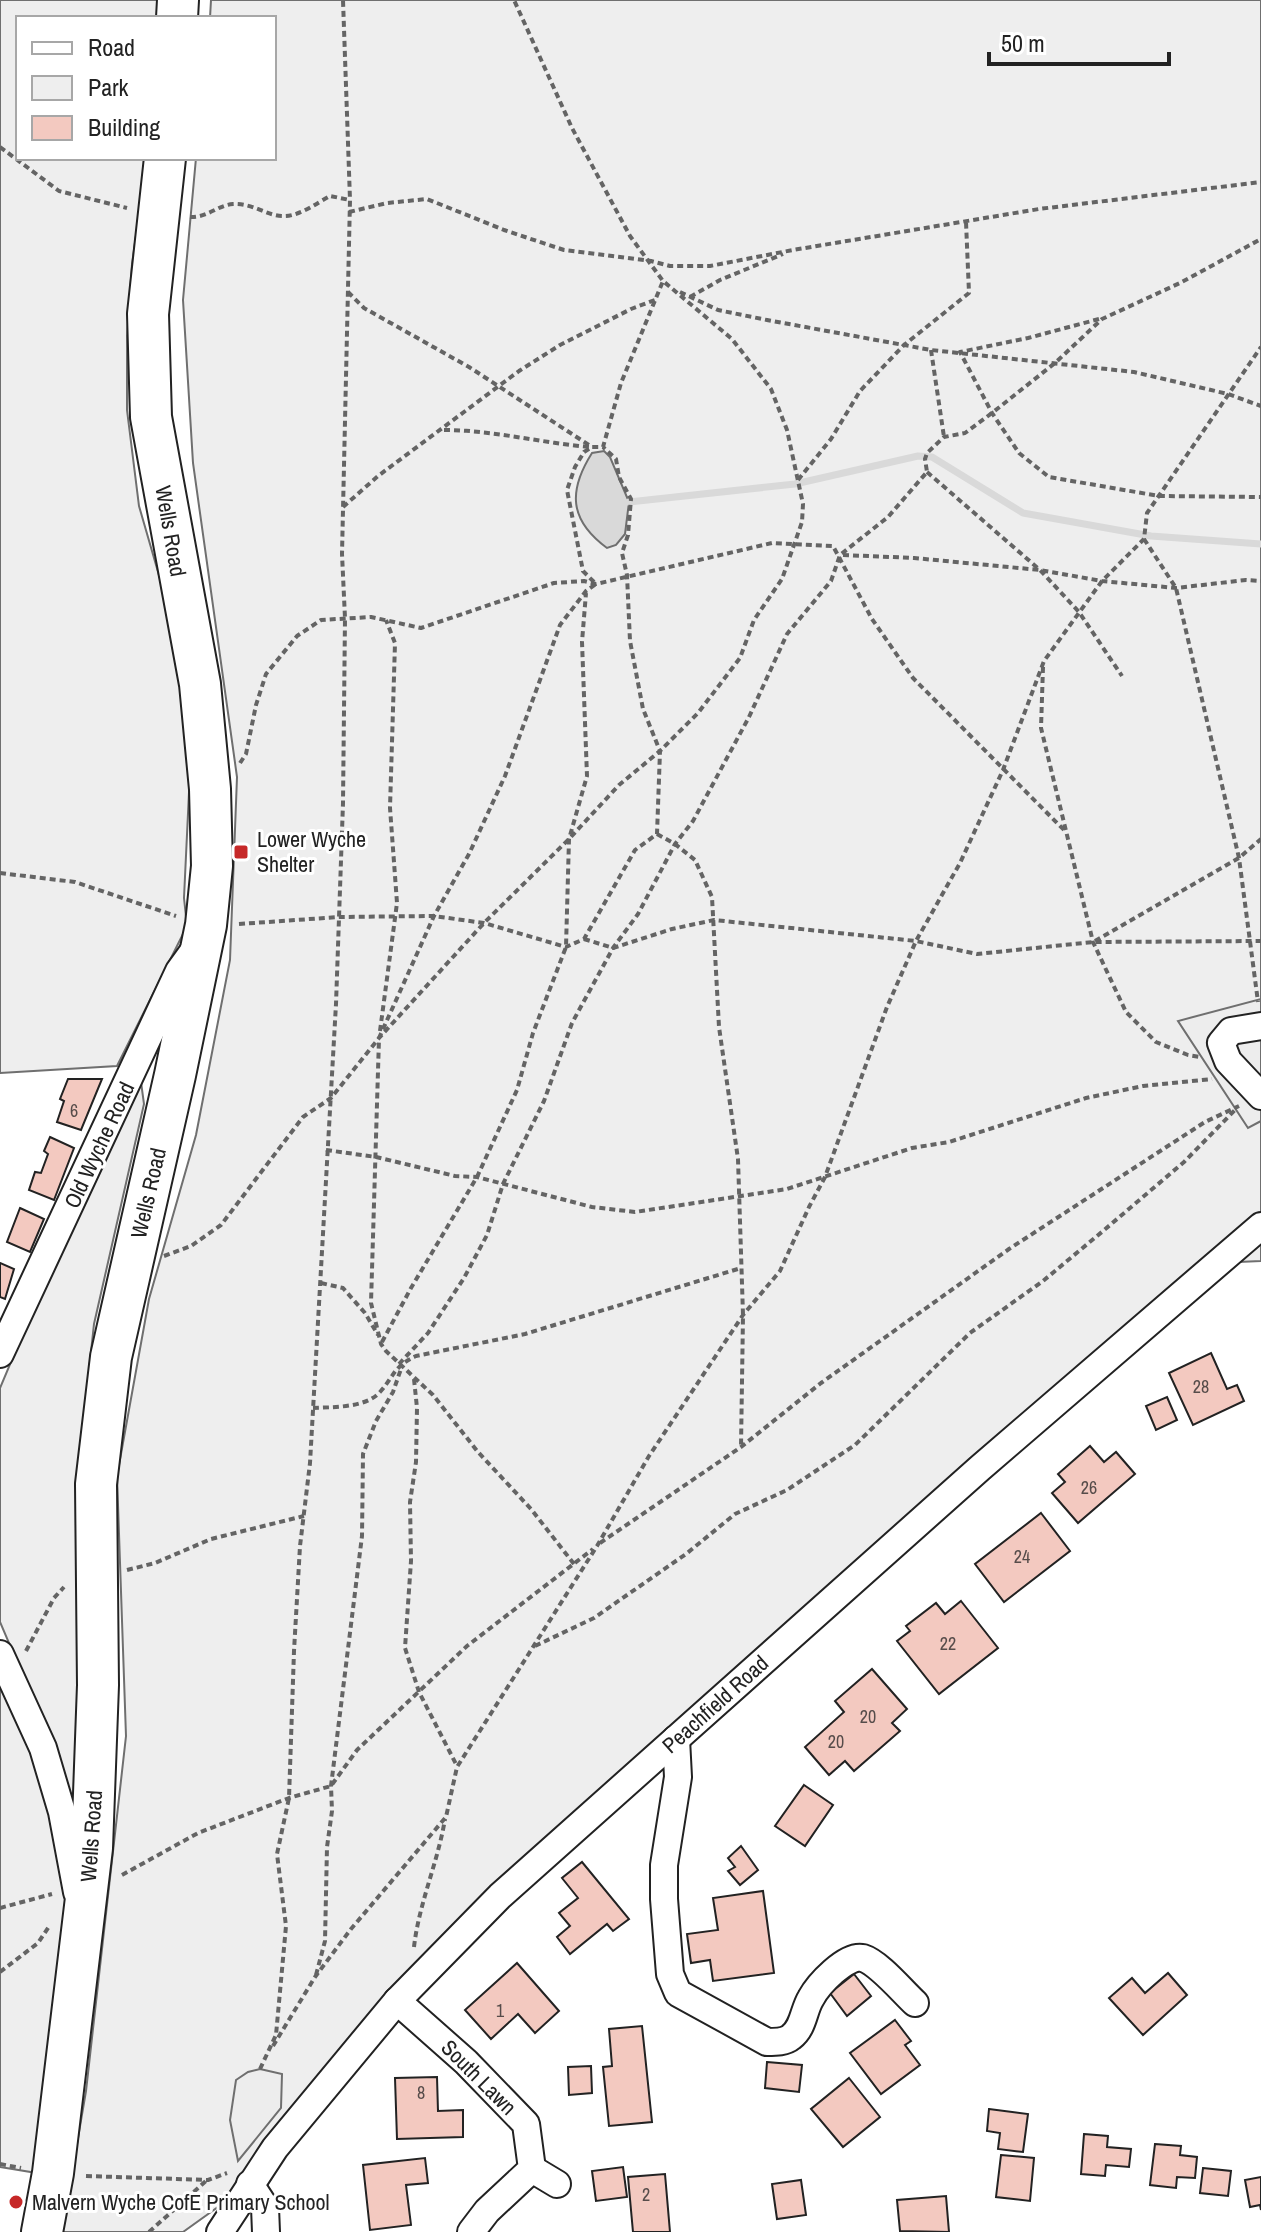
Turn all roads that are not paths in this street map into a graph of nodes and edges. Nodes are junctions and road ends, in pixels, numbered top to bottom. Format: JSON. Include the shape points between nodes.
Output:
{"nodes":[{"id":1,"x":165,"y":160,"type":"edge"},
{"id":2,"x":204,"y":932,"type":"junction"},
{"id":3,"x":1261,"y":1026,"type":"edge"},
{"id":4,"x":1253,"y":1099,"type":"edge"},
{"id":5,"x":1261,"y":1226,"type":"edge"},
{"id":6,"x":0,"y":1354,"type":"edge"},
{"id":7,"x":5,"y":1665,"type":"edge"},
{"id":8,"x":676,"y":1739,"type":"junction"},
{"id":9,"x":82,"y":1898,"type":"junction"},
{"id":10,"x":404,"y":1993,"type":"junction"},
{"id":11,"x":915,"y":2003,"type":"dead end"},
{"id":12,"x":532,"y":2169,"type":"junction"},
{"id":13,"x":250,"y":2184,"type":"junction"},
{"id":14,"x":557,"y":2184,"type":"dead end"},
{"id":15,"x":42,"y":2232,"type":"edge"},
{"id":16,"x":220,"y":2232,"type":"edge"},
{"id":17,"x":266,"y":2232,"type":"edge"},
{"id":18,"x":471,"y":2232,"type":"edge"}],
"edges":[{"from":1,"to":2,"type":"highway","name":"Wells Road","via":[[148,314],[151,417],[200,684],[212,866]]},
{"from":2,"to":6,"type":"street","name":"Old Wyche Road","via":[[179,971]]},
{"from":2,"to":9,"type":"highway","name":"Wells Road","via":[[111,1357],[97,1470],[98,1685],[92,1848]]},
{"from":3,"to":4,"type":"street","via":[[1231,1031],[1221,1043]]},
{"from":5,"to":8,"type":"street","name":"Peachfield Road"},
{"from":7,"to":9,"type":"street","via":[[43,1748]]},
{"from":8,"to":10,"type":"street","name":"Peachfield Road","via":[[500,1896]]},
{"from":8,"to":11,"type":"street","via":[[677,1788],[664,1899],[678,1993],[760,2040],[782,2041],[795,2034],[812,1996],[851,1959],[873,1963]]},
{"from":9,"to":15,"type":"highway","name":"Wells Road"},
{"from":10,"to":12,"type":"street","name":"South Lawn","via":[[526,2124]]},
{"from":10,"to":13,"type":"street","name":"Peachfield Road"},
{"from":12,"to":14,"type":"street"},
{"from":12,"to":18,"type":"street"},
{"from":13,"to":16,"type":"street","name":"Peachfield Road"},
{"from":13,"to":17,"type":"street","via":[[265,2207]]}]}
